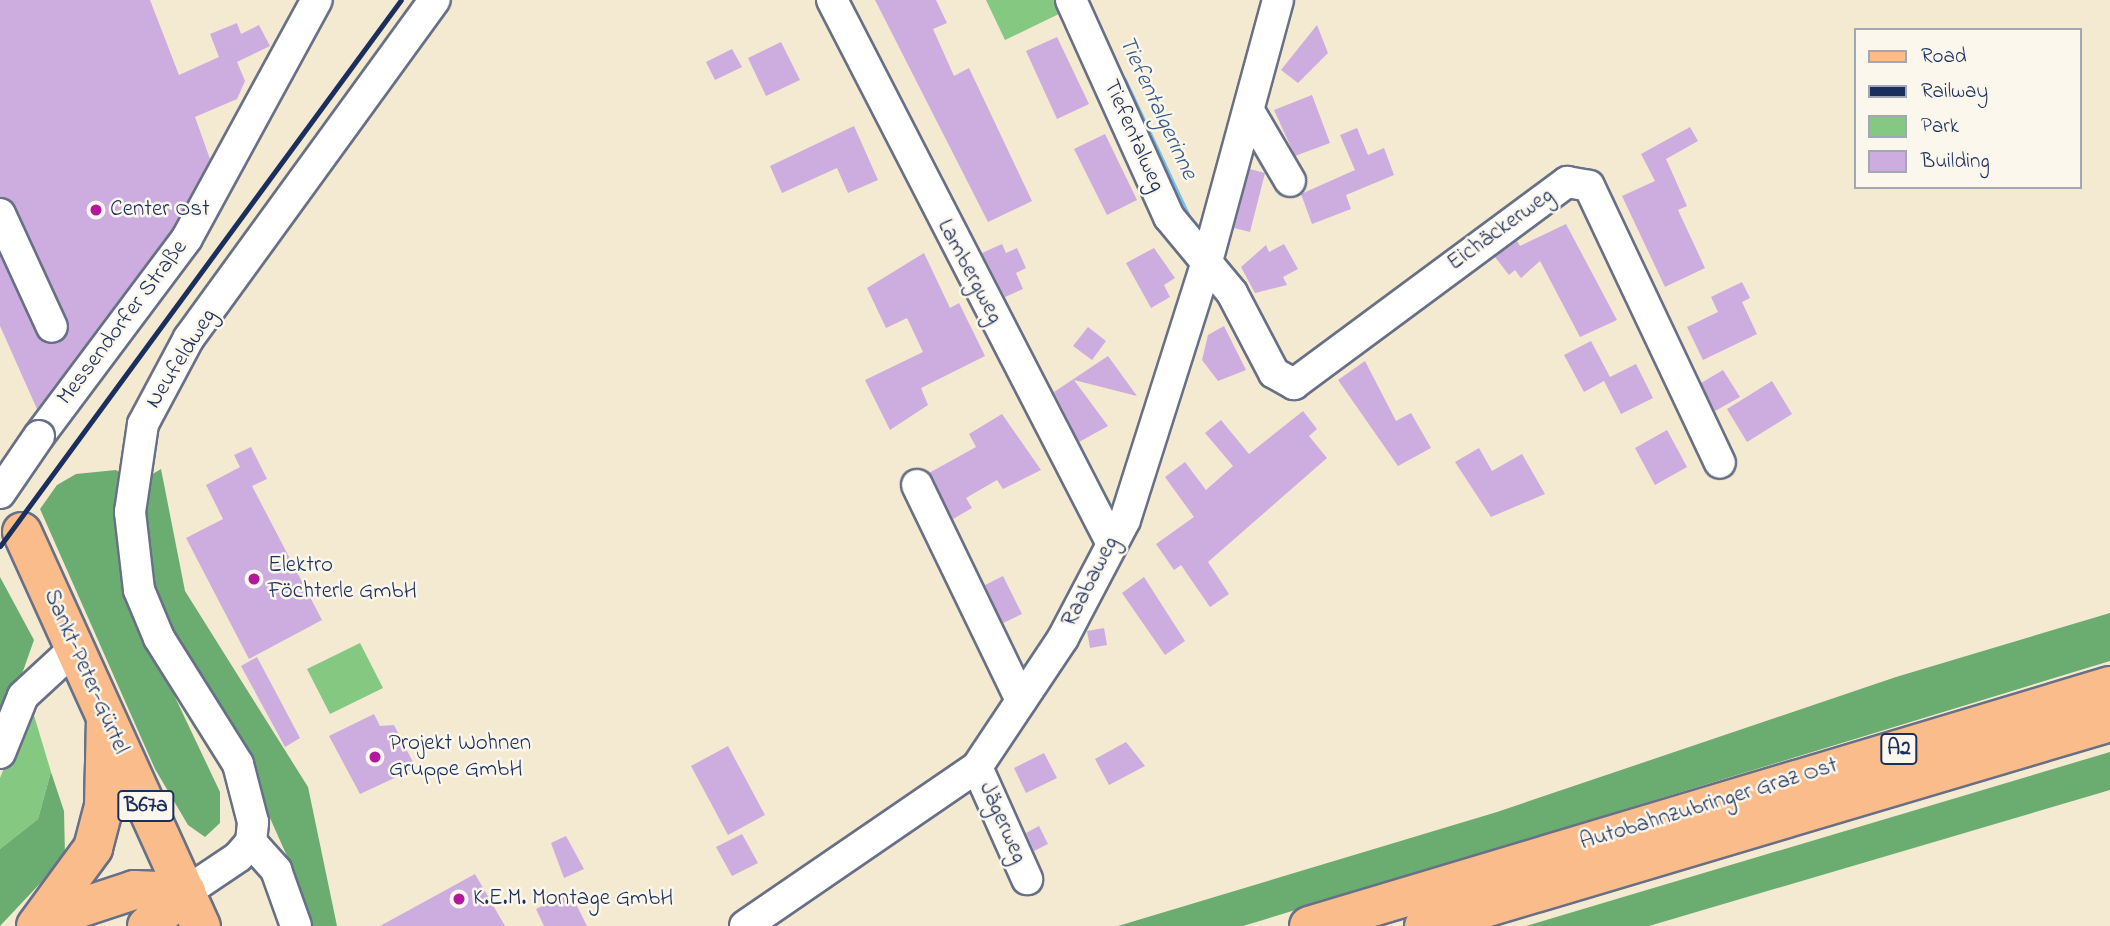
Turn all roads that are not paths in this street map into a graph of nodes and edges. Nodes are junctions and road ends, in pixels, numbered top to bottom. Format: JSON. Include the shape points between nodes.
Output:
{"nodes":[{"id":1,"x":317,"y":0,"type":"edge"},
{"id":2,"x":435,"y":0,"type":"edge"},
{"id":3,"x":832,"y":0,"type":"edge"},
{"id":4,"x":1071,"y":0,"type":"edge"},
{"id":5,"x":1278,"y":0,"type":"edge"},
{"id":6,"x":1250,"y":111,"type":"junction"},
{"id":7,"x":1290,"y":181,"type":"dead end"},
{"id":8,"x":0,"y":214,"type":"edge"},
{"id":9,"x":1206,"y":265,"type":"junction"},
{"id":10,"x":52,"y":327,"type":"dead end"},
{"id":11,"x":1720,"y":463,"type":"dead end"},
{"id":12,"x":917,"y":485,"type":"dead end"},
{"id":13,"x":11,"y":510,"type":"edge"},
{"id":14,"x":1111,"y":542,"type":"junction"},
{"id":15,"x":74,"y":649,"type":"junction"},
{"id":16,"x":2110,"y":686,"type":"edge"},
{"id":17,"x":1021,"y":700,"type":"junction"},
{"id":18,"x":106,"y":719,"type":"junction"},
{"id":19,"x":2110,"y":722,"type":"edge"},
{"id":20,"x":0,"y":753,"type":"edge"},
{"id":21,"x":977,"y":767,"type":"junction"},
{"id":22,"x":251,"y":842,"type":"junction"},
{"id":23,"x":1027,"y":879,"type":"dead end"},
{"id":24,"x":193,"y":909,"type":"edge"},
{"id":25,"x":40,"y":922,"type":"edge"},
{"id":26,"x":147,"y":926,"type":"edge"},
{"id":27,"x":296,"y":926,"type":"edge"},
{"id":28,"x":745,"y":926,"type":"edge"},
{"id":29,"x":1309,"y":926,"type":"edge"},
{"id":30,"x":1424,"y":926,"type":"edge"}],
"edges":[{"from":1,"to":13,"type":"street","name":"Messendorfer Straße","bridge":true,"via":[[187,238],[39,436]]},
{"from":2,"to":22,"type":"street","name":"Neufeldweg","via":[[189,338],[143,425],[130,512],[139,590],[159,638],[238,764],[251,808]]},
{"from":3,"to":14,"type":"street","name":"Lambergweg"},
{"from":4,"to":9,"type":"street","name":"Tiefentalweg","via":[[1169,216]]},
{"from":5,"to":6,"type":"street","name":"Raabaweg"},
{"from":6,"to":7,"type":"street"},
{"from":6,"to":9,"type":"street","name":"Raabaweg"},
{"from":8,"to":10,"type":"street"},
{"from":9,"to":11,"type":"street","name":"Eichäckerweg","via":[[1232,293],[1274,373],[1294,384],[1567,183],[1589,186]]},
{"from":9,"to":14,"type":"street","name":"Raabaweg","via":[[1125,520]]},
{"from":12,"to":17,"type":"street"},
{"from":13,"to":15,"type":"main road","name":"Sankt-Peter-Gürtel","number":"B67a"},
{"from":14,"to":17,"type":"street","name":"Raabaweg","via":[[1063,638]]},
{"from":15,"to":18,"type":"main road","name":"Sankt-Peter-Gürtel","number":"B67a"},
{"from":15,"to":20,"type":"street","via":[[23,696]]},
{"from":16,"to":29,"type":"main road","name":"Autobahnzubringer Graz Ost","number":"A2"},
{"from":17,"to":21,"type":"street","name":"Raabaweg"},
{"from":18,"to":24,"type":"main road","name":"Sankt-Peter-Gürtel","number":"B67a"},
{"from":18,"to":25,"type":"main road","via":[[104,806],[93,848]]},
{"from":19,"to":30,"type":"main road","name":"Autobahnzubringer Graz Ost","number":"A2"},
{"from":21,"to":23,"type":"street","name":"Jägerweg"},
{"from":21,"to":28,"type":"street","name":"Raabaweg"},
{"from":22,"to":24,"type":"street"},
{"from":22,"to":27,"type":"street","via":[[276,870]]},
{"from":24,"to":25,"type":"main road","via":[[134,890]]},
{"from":24,"to":26,"type":"main road"}]}
